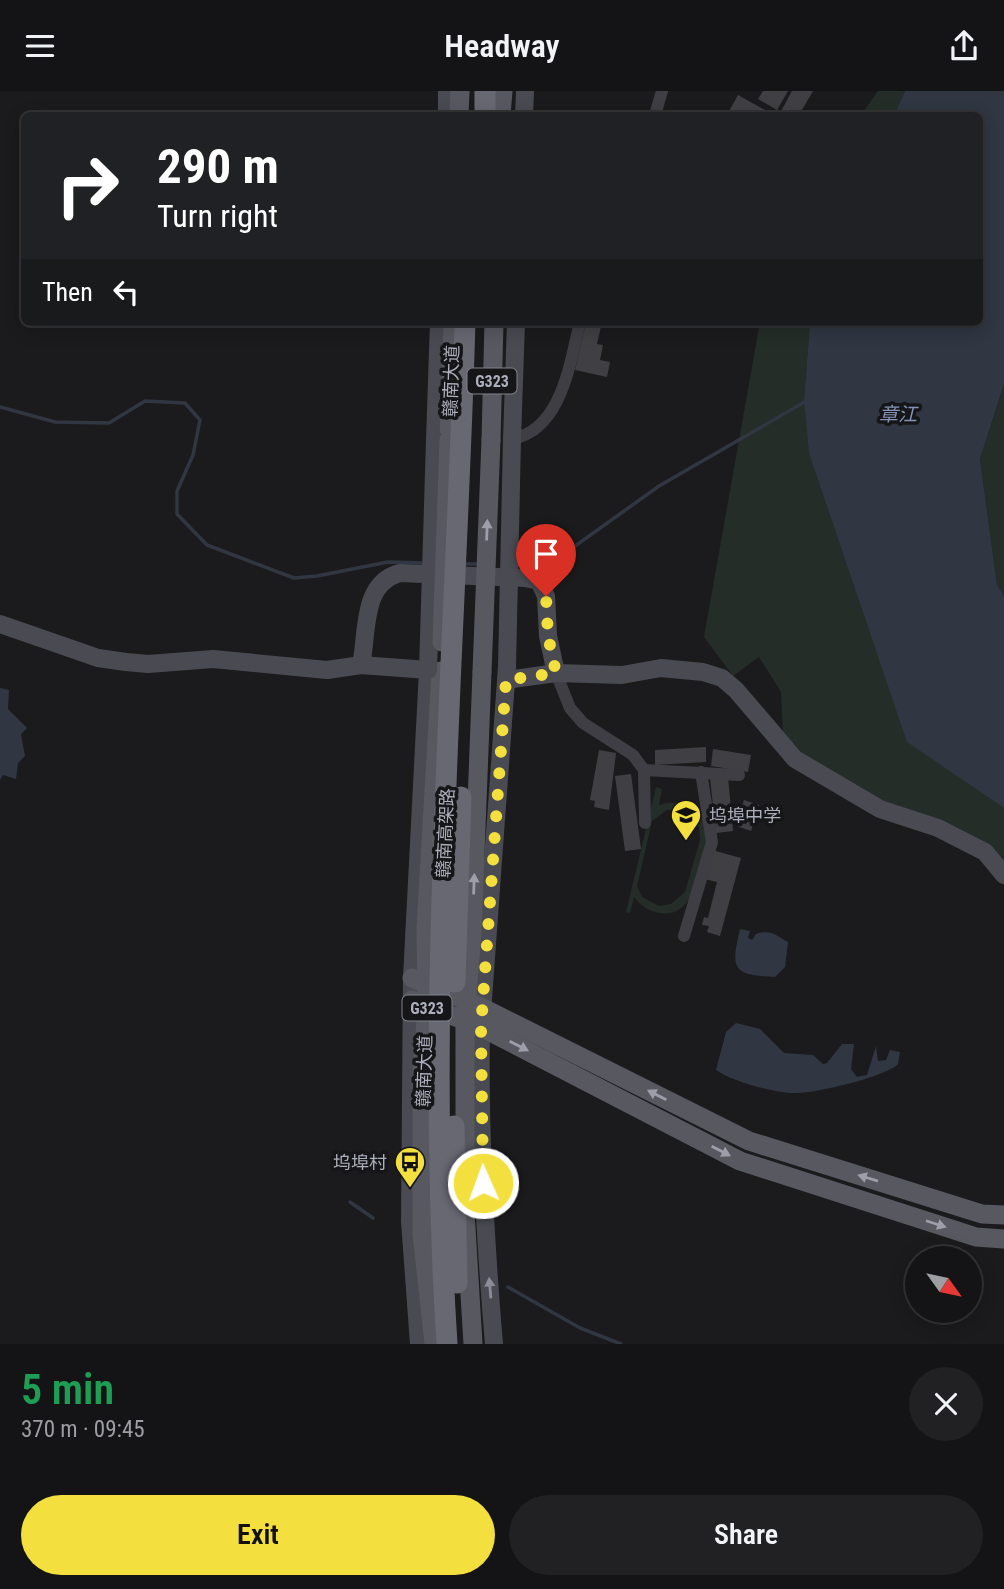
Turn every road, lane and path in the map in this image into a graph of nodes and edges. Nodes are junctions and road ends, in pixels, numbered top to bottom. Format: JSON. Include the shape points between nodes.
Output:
{"nodes":[{"id":1,"x":447,"y":91,"type":"edge"},
{"id":2,"x":460,"y":91,"type":"edge"},
{"id":3,"x":472,"y":91,"type":"edge"},
{"id":4,"x":485,"y":91,"type":"edge"},
{"id":5,"x":503,"y":91,"type":"edge"},
{"id":6,"x":524,"y":91,"type":"edge"},
{"id":7,"x":662,"y":91,"type":"edge"},
{"id":8,"x":447,"y":112,"type":"edge"},
{"id":9,"x":459,"y":112,"type":"edge"},
{"id":10,"x":471,"y":112,"type":"edge"},
{"id":11,"x":485,"y":112,"type":"edge"},
{"id":12,"x":501,"y":112,"type":"edge"},
{"id":13,"x":524,"y":112,"type":"edge"},
{"id":14,"x":655,"y":112,"type":"edge"},
{"id":15,"x":439,"y":326,"type":"edge"},
{"id":16,"x":446,"y":326,"type":"edge"},
{"id":17,"x":453,"y":326,"type":"edge"},
{"id":18,"x":465,"y":326,"type":"edge"},
{"id":19,"x":478,"y":326,"type":"edge"},
{"id":20,"x":494,"y":326,"type":"edge"},
{"id":21,"x":516,"y":326,"type":"edge"},
{"id":22,"x":579,"y":326,"type":"edge"},
{"id":23,"x":438,"y":377,"type":"junction"},
{"id":24,"x":512,"y":439,"type":"junction"},
{"id":25,"x":442,"y":440,"type":"junction"},
{"id":26,"x":0,"y":624,"type":"edge"},
{"id":27,"x":361,"y":665,"type":"junction"},
{"id":28,"x":434,"y":671,"type":"junction"},
{"id":29,"x":556,"y":673,"type":"junction"},
{"id":30,"x":506,"y":674,"type":"junction"},
{"id":31,"x":644,"y":770,"type":"junction"},
{"id":32,"x":701,"y":772,"type":"junction"},
{"id":33,"x":739,"y":775,"type":"dead end"},
{"id":34,"x":645,"y":823,"type":"dead end"},
{"id":35,"x":1004,"y":874,"type":"edge"},
{"id":36,"x":426,"y":928,"type":"junction"},
{"id":37,"x":472,"y":932,"type":"junction"},
{"id":38,"x":684,"y":936,"type":"dead end"},
{"id":39,"x":419,"y":982,"type":"junction"},
{"id":40,"x":419,"y":1003,"type":"junction"},
{"id":41,"x":474,"y":1014,"type":"junction"},
{"id":42,"x":422,"y":1075,"type":"junction"},
{"id":43,"x":464,"y":1076,"type":"junction"},
{"id":44,"x":1004,"y":1215,"type":"edge"},
{"id":45,"x":1004,"y":1239,"type":"edge"},
{"id":46,"x":419,"y":1344,"type":"edge"},
{"id":47,"x":434,"y":1344,"type":"edge"},
{"id":48,"x":447,"y":1344,"type":"edge"},
{"id":49,"x":460,"y":1344,"type":"edge"},
{"id":50,"x":473,"y":1344,"type":"edge"},
{"id":51,"x":494,"y":1344,"type":"edge"}],
"edges":[{"from":1,"to":8,"type":"street"},
{"from":2,"to":9,"type":"main road"},
{"from":3,"to":10,"type":"highway"},
{"from":4,"to":11,"type":"highway"},
{"from":5,"to":12,"type":"main road"},
{"from":6,"to":13,"type":"street"},
{"from":7,"to":14,"type":"street"},
{"from":15,"to":23,"type":"street"},
{"from":16,"to":23,"type":"main road"},
{"from":17,"to":25,"type":"main road","name":"赣南大道","number":"G323"},
{"from":18,"to":48,"type":"highway","name":"赣南高架路","bridge":true,"via":[[441,915],[439,1220]]},
{"from":19,"to":49,"type":"highway","name":"赣南高架路","bridge":true,"via":[[452,1049]]},
{"from":37,"to":20,"type":"main road","number":"G323","one_way":true,"bridge":true},
{"from":21,"to":24,"type":"street"},
{"from":22,"to":24,"type":"street","via":[[566,381],[554,407],[521,437]]},
{"from":23,"to":25,"type":"street"},
{"from":24,"to":30,"type":"street","bridge":true},
{"from":25,"to":28,"type":"main road","name":"赣南大道","bridge":true},
{"from":26,"to":27,"type":"street","via":[[98,659],[214,659],[327,670]]},
{"from":27,"to":28,"type":"street"},
{"from":27,"to":29,"type":"street","via":[[373,594],[388,576],[511,577],[538,581],[544,588]]},
{"from":28,"to":36,"type":"main road","name":"赣南大道","number":"G323"},
{"from":28,"to":39,"type":"street"},
{"from":29,"to":30,"type":"street"},
{"from":29,"to":31,"type":"street","via":[[570,708],[583,723],[633,755]]},
{"from":29,"to":35,"type":"street","via":[[622,675],[661,668],[703,671],[722,678],[795,759],[880,809],[938,828],[985,852]]},
{"from":30,"to":41,"type":"street"},
{"from":31,"to":32,"type":"street"},
{"from":31,"to":34,"type":"street"},
{"from":32,"to":33,"type":"street"},
{"from":32,"to":38,"type":"street","via":[[712,842]]},
{"from":36,"to":37,"type":"main road"},
{"from":36,"to":39,"type":"main road","name":"赣南大道","number":"G323"},
{"from":37,"to":41,"type":"main road","number":"G323"},
{"from":39,"to":40,"type":"main road","name":"赣南大道","number":"G323"},
{"from":39,"to":41,"type":"main road"},
{"from":40,"to":41,"type":"main road"},
{"from":40,"to":42,"type":"main road","name":"赣南大道","number":"G323"},
{"from":40,"to":46,"type":"street","via":[[410,1221]]},
{"from":41,"to":43,"type":"main road","number":"G323"},
{"from":44,"to":41,"type":"main road","one_way":true,"via":[[982,1214],[749,1141]]},
{"from":41,"to":45,"type":"main road","one_way":true,"via":[[740,1161],[976,1237]]},
{"from":51,"to":41,"type":"street","one_way":true},
{"from":42,"to":43,"type":"main road"},
{"from":42,"to":47,"type":"main road","name":"赣南大道","number":"G323","via":[[422,1233]]},
{"from":43,"to":50,"type":"main road","number":"G323"}]}
